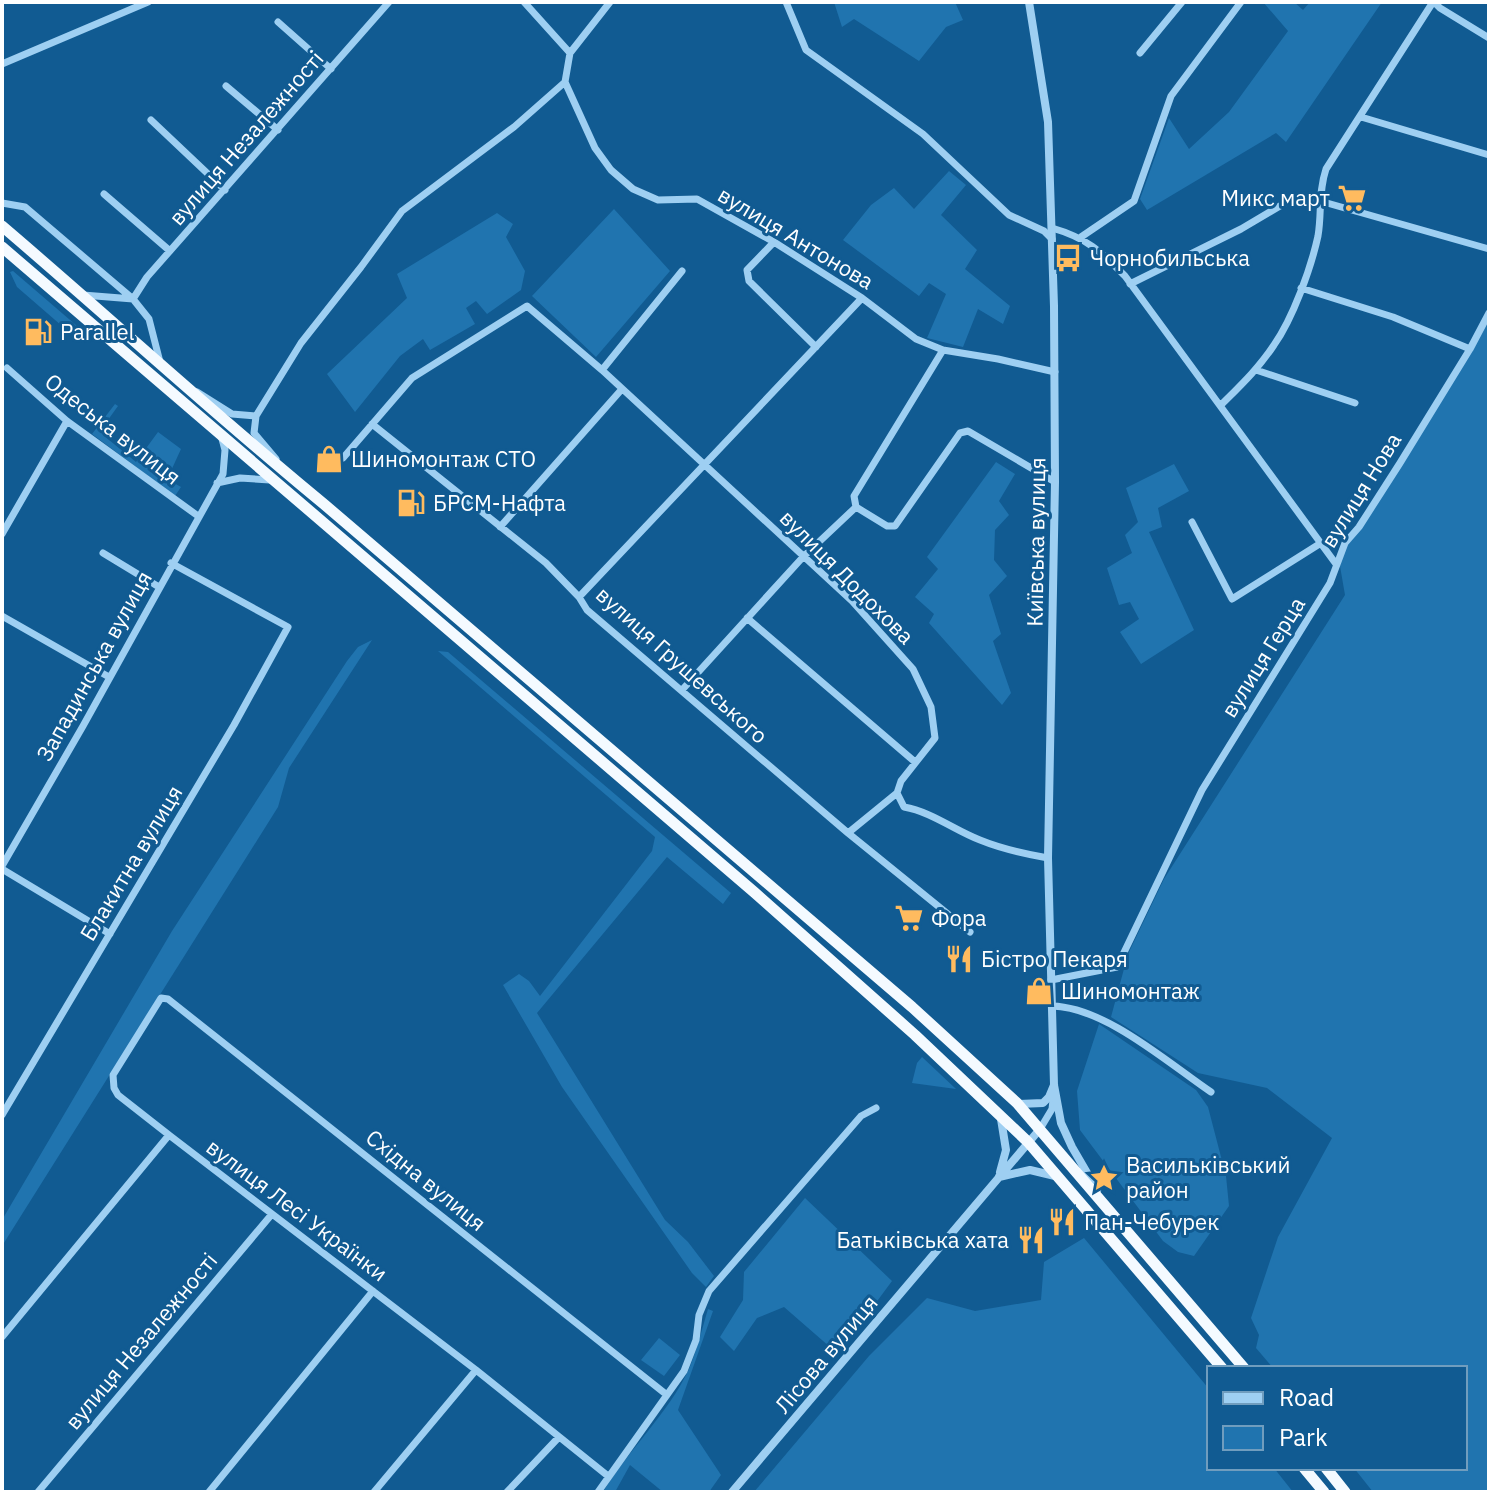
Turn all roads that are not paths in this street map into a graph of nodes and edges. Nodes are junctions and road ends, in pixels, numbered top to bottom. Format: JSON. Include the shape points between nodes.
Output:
{"nodes":[{"id":1,"x":148,"y":2,"type":"edge"},
{"id":2,"x":389,"y":2,"type":"edge"},
{"id":3,"x":524,"y":2,"type":"edge"},
{"id":4,"x":610,"y":2,"type":"edge"},
{"id":5,"x":786,"y":2,"type":"edge"},
{"id":6,"x":1029,"y":2,"type":"edge"},
{"id":7,"x":1182,"y":2,"type":"edge"},
{"id":8,"x":1241,"y":2,"type":"edge"},
{"id":9,"x":1433,"y":2,"type":"edge"},
{"id":10,"x":278,"y":22,"type":"dead end"},
{"id":11,"x":1489,"y":38,"type":"edge"},
{"id":12,"x":570,"y":53,"type":"junction"},
{"id":13,"x":1140,"y":53,"type":"dead end"},
{"id":14,"x":2,"y":64,"type":"edge"},
{"id":15,"x":331,"y":69,"type":"junction"},
{"id":16,"x":565,"y":82,"type":"junction"},
{"id":17,"x":226,"y":86,"type":"dead end"},
{"id":18,"x":1361,"y":117,"type":"junction"},
{"id":19,"x":151,"y":120,"type":"dead end"},
{"id":20,"x":278,"y":130,"type":"junction"},
{"id":21,"x":1489,"y":155,"type":"edge"},
{"id":22,"x":225,"y":190,"type":"junction"},
{"id":23,"x":104,"y":194,"type":"dead end"},
{"id":24,"x":1320,"y":201,"type":"junction"},
{"id":25,"x":2,"y":203,"type":"edge"},
{"id":26,"x":2,"y":226,"type":"edge"},
{"id":27,"x":1052,"y":228,"type":"junction"},
{"id":28,"x":1081,"y":237,"type":"junction"},
{"id":29,"x":1052,"y":239,"type":"junction"},
{"id":30,"x":774,"y":242,"type":"junction"},
{"id":31,"x":2,"y":247,"type":"edge"},
{"id":32,"x":1489,"y":249,"type":"edge"},
{"id":33,"x":170,"y":251,"type":"junction"},
{"id":34,"x":682,"y":271,"type":"dead end"},
{"id":35,"x":1130,"y":284,"type":"junction"},
{"id":36,"x":1301,"y":288,"type":"junction"},
{"id":37,"x":83,"y":295,"type":"junction"},
{"id":38,"x":862,"y":298,"type":"junction"},
{"id":39,"x":133,"y":299,"type":"junction"},
{"id":40,"x":1489,"y":313,"type":"edge"},
{"id":41,"x":816,"y":347,"type":"junction"},
{"id":42,"x":1470,"y":349,"type":"junction"},
{"id":43,"x":943,"y":350,"type":"junction"},
{"id":44,"x":160,"y":362,"type":"junction"},
{"id":45,"x":7,"y":368,"type":"dead end"},
{"id":46,"x":602,"y":370,"type":"junction"},
{"id":47,"x":1256,"y":370,"type":"junction"},
{"id":48,"x":1055,"y":372,"type":"junction"},
{"id":49,"x":187,"y":387,"type":"junction"},
{"id":50,"x":622,"y":389,"type":"junction"},
{"id":51,"x":1355,"y":403,"type":"dead end"},
{"id":52,"x":1221,"y":405,"type":"junction"},
{"id":53,"x":256,"y":416,"type":"junction"},
{"id":54,"x":67,"y":421,"type":"junction"},
{"id":55,"x":372,"y":424,"type":"junction"},
{"id":56,"x":221,"y":434,"type":"junction"},
{"id":57,"x":343,"y":458,"type":"dead end"},
{"id":58,"x":703,"y":464,"type":"junction"},
{"id":59,"x":286,"y":473,"type":"junction"},
{"id":60,"x":275,"y":481,"type":"junction"},
{"id":61,"x":1055,"y":482,"type":"junction"},
{"id":62,"x":217,"y":483,"type":"junction"},
{"id":63,"x":856,"y":507,"type":"junction"},
{"id":64,"x":198,"y":516,"type":"junction"},
{"id":65,"x":1192,"y":522,"type":"dead end"},
{"id":66,"x":500,"y":527,"type":"junction"},
{"id":67,"x":2,"y":534,"type":"edge"},
{"id":68,"x":1321,"y":543,"type":"junction"},
{"id":69,"x":103,"y":553,"type":"dead end"},
{"id":70,"x":803,"y":557,"type":"junction"},
{"id":71,"x":171,"y":563,"type":"junction"},
{"id":72,"x":1336,"y":564,"type":"junction"},
{"id":73,"x":159,"y":587,"type":"junction"},
{"id":74,"x":579,"y":597,"type":"junction"},
{"id":75,"x":2,"y":616,"type":"edge"},
{"id":76,"x":747,"y":618,"type":"junction"},
{"id":77,"x":109,"y":677,"type":"junction"},
{"id":78,"x":682,"y":690,"type":"junction"},
{"id":79,"x":915,"y":762,"type":"junction"},
{"id":80,"x":897,"y":793,"type":"junction"},
{"id":81,"x":848,"y":833,"type":"junction"},
{"id":82,"x":1048,"y":858,"type":"junction"},
{"id":83,"x":3,"y":863,"type":"edge"},
{"id":84,"x":970,"y":932,"type":"dead end"},
{"id":85,"x":110,"y":934,"type":"junction"},
{"id":86,"x":1051,"y":980,"type":"junction"},
{"id":87,"x":161,"y":998,"type":"joint"},
{"id":88,"x":1052,"y":1006,"type":"junction"},
{"id":89,"x":1054,"y":1085,"type":"junction"},
{"id":90,"x":1211,"y":1092,"type":"dead end"},
{"id":91,"x":1017,"y":1103,"type":"junction"},
{"id":92,"x":876,"y":1108,"type":"dead end"},
{"id":93,"x":1000,"y":1114,"type":"junction"},
{"id":94,"x":2,"y":1115,"type":"edge"},
{"id":95,"x":1040,"y":1129,"type":"junction"},
{"id":96,"x":169,"y":1135,"type":"junction"},
{"id":97,"x":1028,"y":1142,"type":"junction"},
{"id":98,"x":998,"y":1177,"type":"junction"},
{"id":99,"x":1058,"y":1178,"type":"junction"},
{"id":100,"x":1104,"y":1203,"type":"junction"},
{"id":101,"x":272,"y":1214,"type":"junction"},
{"id":102,"x":373,"y":1291,"type":"junction"},
{"id":103,"x":2,"y":1337,"type":"edge"},
{"id":104,"x":1220,"y":1366,"type":"edge"},
{"id":105,"x":1242,"y":1366,"type":"edge"},
{"id":106,"x":476,"y":1370,"type":"junction"},
{"id":107,"x":667,"y":1395,"type":"junction"},
{"id":108,"x":559,"y":1437,"type":"junction"},
{"id":109,"x":1306,"y":1470,"type":"edge"},
{"id":110,"x":1328,"y":1470,"type":"edge"},
{"id":111,"x":608,"y":1476,"type":"junction"},
{"id":112,"x":38,"y":1492,"type":"edge"},
{"id":113,"x":209,"y":1492,"type":"edge"},
{"id":114,"x":374,"y":1492,"type":"edge"},
{"id":115,"x":507,"y":1492,"type":"edge"},
{"id":116,"x":598,"y":1492,"type":"edge"},
{"id":117,"x":732,"y":1492,"type":"edge"},
{"id":118,"x":1324,"y":1492,"type":"edge"},
{"id":119,"x":1345,"y":1492,"type":"edge"}],
"edges":[{"from":1,"to":14,"type":"street"},
{"from":2,"to":15,"type":"street","name":"вулиця Незалежності"},
{"from":3,"to":12,"type":"street"},
{"from":4,"to":12,"type":"street"},
{"from":5,"to":29,"type":"street","via":[[806,50],[923,134],[1009,215]]},
{"from":6,"to":27,"type":"street","name":"Київська вулиця","via":[[1048,122]]},
{"from":7,"to":13,"type":"street"},
{"from":8,"to":28,"type":"street","via":[[1171,96],[1134,201]]},
{"from":9,"to":11,"type":"street"},
{"from":9,"to":18,"type":"street"},
{"from":10,"to":15,"type":"street"},
{"from":12,"to":16,"type":"street"},
{"from":15,"to":20,"type":"street","name":"вулиця Незалежності"},
{"from":16,"to":30,"type":"street","name":"вулиця Антонова","via":[[595,148],[633,189],[658,200],[697,199]]},
{"from":16,"to":53,"type":"street","via":[[402,211],[301,343]]},
{"from":17,"to":20,"type":"street"},
{"from":18,"to":21,"type":"street"},
{"from":18,"to":24,"type":"street","via":[[1326,169]]},
{"from":19,"to":22,"type":"street"},
{"from":20,"to":22,"type":"street","name":"вулиця Незалежності"},
{"from":22,"to":33,"type":"street","name":"вулиця Незалежності"},
{"from":23,"to":33,"type":"street"},
{"from":24,"to":32,"type":"street"},
{"from":24,"to":35,"type":"street","via":[[1290,200]]},
{"from":24,"to":36,"type":"street","via":[[1318,236]]},
{"from":25,"to":39,"type":"street","via":[[25,207]]},
{"from":26,"to":37,"type":"highway"},
{"from":27,"to":28,"type":"street","name":"вулиця Нова"},
{"from":27,"to":29,"type":"street","name":"Київська вулиця"},
{"from":28,"to":35,"type":"street","name":"вулиця Нова"},
{"from":29,"to":48,"type":"street","name":"Київська вулиця"},
{"from":30,"to":38,"type":"street","name":"вулиця Антонова"},
{"from":30,"to":41,"type":"street","via":[[747,270],[749,281]]},
{"from":31,"to":56,"type":"highway"},
{"from":33,"to":39,"type":"street","name":"вулиця Незалежності"},
{"from":34,"to":46,"type":"street"},
{"from":35,"to":52,"type":"street","name":"вулиця Нова"},
{"from":36,"to":42,"type":"street"},
{"from":36,"to":47,"type":"street","via":[[1276,342]]},
{"from":37,"to":39,"type":"street"},
{"from":37,"to":44,"type":"highway"},
{"from":38,"to":41,"type":"street"},
{"from":38,"to":43,"type":"street","name":"вулиця Антонова","via":[[916,339]]},
{"from":39,"to":44,"type":"street","via":[[149,319]]},
{"from":40,"to":42,"type":"street","name":"вулиця Нова"},
{"from":41,"to":58,"type":"street"},
{"from":42,"to":72,"type":"street","name":"вулиця Нова"},
{"from":43,"to":48,"type":"street","name":"вулиця Антонова"},
{"from":43,"to":63,"type":"street","via":[[854,496]]},
{"from":44,"to":49,"type":"highway"},
{"from":45,"to":54,"type":"street","name":"Одеська вулиця"},
{"from":46,"to":50,"type":"street","name":"вулиця Додохова"},
{"from":46,"to":55,"type":"street","name":"вулиця Додохова","via":[[527,306],[412,378]]},
{"from":47,"to":51,"type":"street"},
{"from":47,"to":52,"type":"street"},
{"from":48,"to":61,"type":"street","name":"Київська вулиця"},
{"from":49,"to":53,"type":"street","via":[[232,414]]},
{"from":49,"to":59,"type":"highway"},
{"from":50,"to":58,"type":"street","name":"вулиця Додохова"},
{"from":50,"to":66,"type":"street"},
{"from":52,"to":68,"type":"street","name":"вулиця Нова"},
{"from":53,"to":59,"type":"street","via":[[254,433]]},
{"from":54,"to":64,"type":"street","name":"Одеська вулиця"},
{"from":54,"to":67,"type":"street"},
{"from":55,"to":57,"type":"street","name":"вулиця Додохова"},
{"from":55,"to":66,"type":"street","name":"вулиця Грушевського"},
{"from":56,"to":60,"type":"highway"},
{"from":56,"to":62,"type":"street","via":[[225,464]]},
{"from":58,"to":70,"type":"street","name":"вулиця Додохова"},
{"from":58,"to":74,"type":"street"},
{"from":59,"to":91,"type":"highway","via":[[912,1007]]},
{"from":60,"to":62,"type":"street","via":[[256,477]]},
{"from":60,"to":93,"type":"highway","via":[[802,935]]},
{"from":61,"to":63,"type":"street","via":[[968,431],[960,433],[895,526]]},
{"from":61,"to":82,"type":"street","name":"Київська вулиця"},
{"from":62,"to":64,"type":"street","name":"Западинська вулиця"},
{"from":63,"to":70,"type":"street"},
{"from":64,"to":71,"type":"street","name":"Западинська вулиця"},
{"from":65,"to":68,"type":"street","via":[[1232,599]]},
{"from":66,"to":74,"type":"street","name":"вулиця Грушевського"},
{"from":68,"to":72,"type":"street","name":"вулиця Нова"},
{"from":69,"to":73,"type":"street"},
{"from":70,"to":76,"type":"street"},
{"from":70,"to":79,"type":"street","name":"вулиця Додохова","via":[[852,601],[913,669],[935,725],[935,738]]},
{"from":71,"to":73,"type":"street","name":"Западинська вулиця"},
{"from":71,"to":85,"type":"street","name":"Блакитна вулиця","via":[[288,627]]},
{"from":72,"to":86,"type":"street","name":"вулиця Герца","via":[[1330,583],[1202,790],[1117,967]]},
{"from":73,"to":77,"type":"street","name":"Западинська вулиця"},
{"from":74,"to":78,"type":"street","name":"вулиця Грушевського","via":[[587,610]]},
{"from":75,"to":77,"type":"street"},
{"from":76,"to":78,"type":"street"},
{"from":76,"to":79,"type":"street"},
{"from":77,"to":83,"type":"street","name":"Западинська вулиця"},
{"from":78,"to":81,"type":"street","name":"вулиця Грушевського"},
{"from":79,"to":80,"type":"street","name":"вулиця Додохова"},
{"from":80,"to":81,"type":"street"},
{"from":80,"to":82,"type":"street","via":[[904,807],[920,809],[980,840]]},
{"from":81,"to":84,"type":"street","name":"вулиця Грушевського"},
{"from":82,"to":86,"type":"street","name":"Київська вулиця"},
{"from":83,"to":85,"type":"street"},
{"from":85,"to":94,"type":"street","name":"Блакитна вулиця"},
{"from":86,"to":88,"type":"street","name":"Київська вулиця"},
{"from":87,"to":96,"type":"street","name":"вулиця Лесі Українки","via":[[113,1075],[118,1095]]},
{"from":87,"to":107,"type":"street","name":"Східна вулиця"},
{"from":88,"to":89,"type":"street","name":"Київська вулиця"},
{"from":88,"to":90,"type":"street","via":[[1108,1021]]},
{"from":89,"to":91,"type":"street","via":[[1043,1103]]},
{"from":89,"to":95,"type":"street","via":[[1052,1109]]},
{"from":89,"to":100,"type":"street","name":"Київська вулиця","via":[[1061,1123]]},
{"from":91,"to":95,"type":"highway"},
{"from":92,"to":107,"type":"street","via":[[861,1116],[709,1291],[684,1371]]},
{"from":93,"to":97,"type":"highway"},
{"from":93,"to":98,"type":"street","via":[[1006,1150]]},
{"from":95,"to":97,"type":"street","name":"Лісова вулиця"},
{"from":95,"to":100,"type":"highway"},
{"from":96,"to":101,"type":"street","name":"вулиця Лесі Українки"},
{"from":96,"to":103,"type":"street"},
{"from":97,"to":98,"type":"street","name":"Лісова вулиця"},
{"from":97,"to":99,"type":"highway"},
{"from":98,"to":99,"type":"street","via":[[1030,1170]]},
{"from":98,"to":117,"type":"street","name":"Лісова вулиця"},
{"from":99,"to":104,"type":"highway"},
{"from":100,"to":105,"type":"highway"},
{"from":101,"to":102,"type":"street","name":"вулиця Лесі Українки"},
{"from":101,"to":112,"type":"street","name":"вулиця Незалежності"},
{"from":102,"to":106,"type":"street","name":"вулиця Лесі Українки"},
{"from":102,"to":113,"type":"street"},
{"from":106,"to":108,"type":"street","name":"вулиця Лесі Українки"},
{"from":106,"to":114,"type":"street"},
{"from":107,"to":111,"type":"street"},
{"from":108,"to":111,"type":"street","name":"вулиця Лесі Українки"},
{"from":108,"to":115,"type":"street"},
{"from":109,"to":118,"type":"highway"},
{"from":110,"to":119,"type":"highway"},
{"from":111,"to":116,"type":"street"}]}
